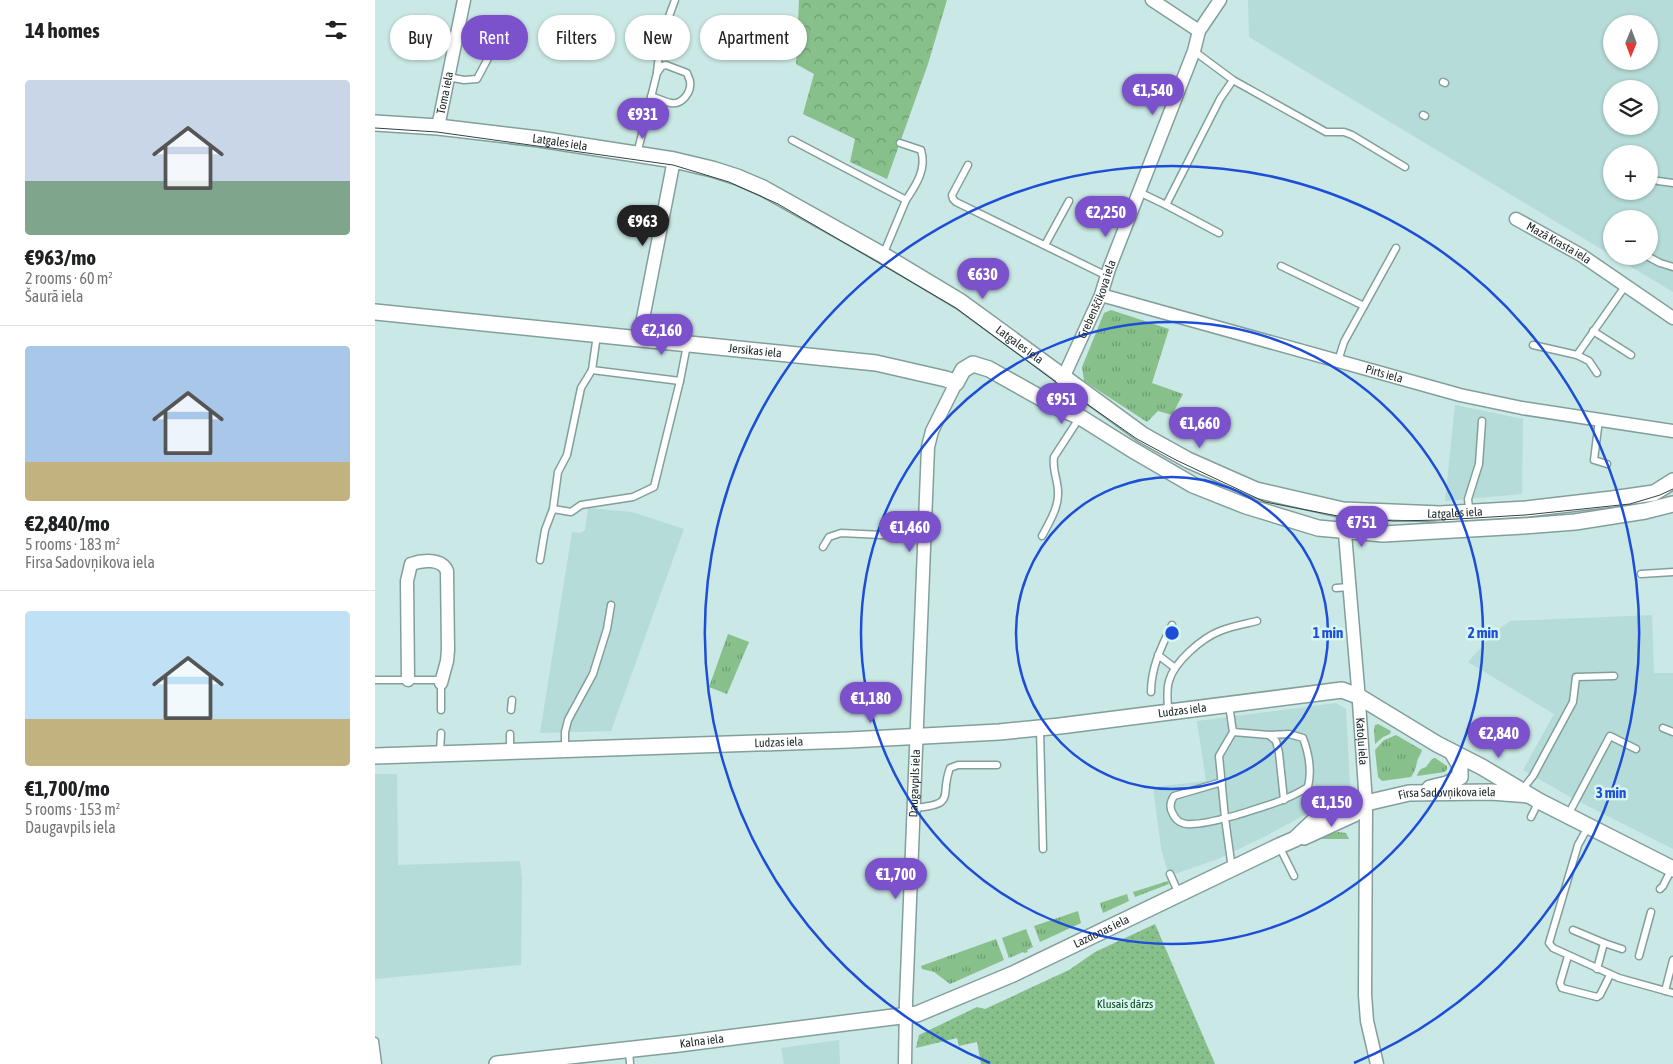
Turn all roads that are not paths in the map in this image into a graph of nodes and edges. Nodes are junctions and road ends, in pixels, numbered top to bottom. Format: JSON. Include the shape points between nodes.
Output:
{"nodes":[{"id":1,"x":464,"y":0,"type":"edge"},
{"id":2,"x":675,"y":0,"type":"edge"},
{"id":3,"x":1152,"y":0,"type":"edge"},
{"id":4,"x":1220,"y":0,"type":"edge"},
{"id":5,"x":1199,"y":31,"type":"junction"},
{"id":6,"x":1194,"y":51,"type":"junction"},
{"id":7,"x":487,"y":60,"type":"edge"},
{"id":8,"x":657,"y":73,"type":"junction"},
{"id":9,"x":448,"y":77,"type":"junction"},
{"id":10,"x":1233,"y":80,"type":"junction"},
{"id":11,"x":651,"y":96,"type":"junction"},
{"id":12,"x":375,"y":123,"type":"edge"},
{"id":13,"x":438,"y":127,"type":"junction"},
{"id":14,"x":792,"y":140,"type":"dead end"},
{"id":15,"x":900,"y":143,"type":"dead end"},
{"id":16,"x":637,"y":155,"type":"junction"},
{"id":17,"x":674,"y":160,"type":"junction"},
{"id":18,"x":968,"y":165,"type":"dead end"},
{"id":19,"x":1405,"y":167,"type":"dead end"},
{"id":20,"x":1658,"y":181,"type":"dead end"},
{"id":21,"x":1673,"y":183,"type":"edge"},
{"id":22,"x":1139,"y":192,"type":"junction"},
{"id":23,"x":906,"y":200,"type":"junction"},
{"id":24,"x":1069,"y":201,"type":"dead end"},
{"id":25,"x":1165,"y":205,"type":"junction"},
{"id":26,"x":1516,"y":219,"type":"dead end"},
{"id":27,"x":1219,"y":233,"type":"dead end"},
{"id":28,"x":1045,"y":245,"type":"junction"},
{"id":29,"x":1396,"y":248,"type":"dead end"},
{"id":30,"x":883,"y":255,"type":"junction"},
{"id":31,"x":1658,"y":263,"type":"edge"},
{"id":32,"x":1281,"y":266,"type":"dead end"},
{"id":33,"x":1673,"y":267,"type":"edge"},
{"id":34,"x":1107,"y":276,"type":"junction"},
{"id":35,"x":1626,"y":286,"type":"junction"},
{"id":36,"x":1101,"y":295,"type":"junction"},
{"id":37,"x":1364,"y":306,"type":"junction"},
{"id":38,"x":375,"y":312,"type":"edge"},
{"id":39,"x":1673,"y":318,"type":"edge"},
{"id":40,"x":1593,"y":331,"type":"junction"},
{"id":41,"x":597,"y":335,"type":"junction"},
{"id":42,"x":639,"y":339,"type":"junction"},
{"id":43,"x":688,"y":344,"type":"junction"},
{"id":44,"x":1533,"y":345,"type":"dead end"},
{"id":45,"x":1631,"y":355,"type":"dead end"},
{"id":46,"x":1577,"y":356,"type":"junction"},
{"id":47,"x":1339,"y":361,"type":"junction"},
{"id":48,"x":973,"y":364,"type":"joint"},
{"id":49,"x":592,"y":370,"type":"junction"},
{"id":50,"x":1597,"y":373,"type":"dead end"},
{"id":51,"x":1064,"y":376,"type":"junction"},
{"id":52,"x":680,"y":381,"type":"junction"},
{"id":53,"x":956,"y":383,"type":"junction"},
{"id":54,"x":1055,"y":406,"type":"junction"},
{"id":55,"x":1080,"y":417,"type":"junction"},
{"id":56,"x":1599,"y":420,"type":"junction"},
{"id":57,"x":1482,"y":422,"type":"dead end"},
{"id":58,"x":1673,"y":431,"type":"edge"},
{"id":59,"x":1607,"y":464,"type":"dead end"},
{"id":60,"x":1670,"y":483,"type":"edge"},
{"id":61,"x":1673,"y":504,"type":"edge"},
{"id":62,"x":1469,"y":508,"type":"dead end"},
{"id":63,"x":553,"y":509,"type":"junction"},
{"id":64,"x":1343,"y":510,"type":"junction"},
{"id":65,"x":1344,"y":532,"type":"junction"},
{"id":66,"x":1043,"y":536,"type":"dead end"},
{"id":67,"x":924,"y":537,"type":"junction"},
{"id":68,"x":823,"y":547,"type":"dead end"},
{"id":69,"x":540,"y":560,"type":"dead end"},
{"id":70,"x":1673,"y":572,"type":"edge"},
{"id":71,"x":1641,"y":574,"type":"dead end"},
{"id":72,"x":1349,"y":587,"type":"junction"},
{"id":73,"x":1336,"y":588,"type":"dead end"},
{"id":74,"x":611,"y":605,"type":"dead end"},
{"id":75,"x":1257,"y":621,"type":"dead end"},
{"id":76,"x":1173,"y":625,"type":"dead end"},
{"id":77,"x":1158,"y":655,"type":"junction"},
{"id":78,"x":1175,"y":668,"type":"junction"},
{"id":79,"x":1614,"y":676,"type":"dead end"},
{"id":80,"x":375,"y":680,"type":"edge"},
{"id":81,"x":408,"y":680,"type":"junction"},
{"id":82,"x":441,"y":683,"type":"junction"},
{"id":83,"x":1151,"y":692,"type":"dead end"},
{"id":84,"x":1358,"y":696,"type":"junction"},
{"id":85,"x":512,"y":700,"type":"dead end"},
{"id":86,"x":1229,"y":705,"type":"junction"},
{"id":87,"x":441,"y":710,"type":"dead end"},
{"id":88,"x":511,"y":710,"type":"dead end"},
{"id":89,"x":1168,"y":712,"type":"junction"},
{"id":90,"x":1040,"y":728,"type":"junction"},
{"id":91,"x":1663,"y":728,"type":"dead end"},
{"id":92,"x":1233,"y":732,"type":"junction"},
{"id":93,"x":1673,"y":732,"type":"edge"},
{"id":94,"x":441,"y":733,"type":"dead end"},
{"id":95,"x":510,"y":734,"type":"dead end"},
{"id":96,"x":1269,"y":735,"type":"junction"},
{"id":97,"x":917,"y":736,"type":"junction"},
{"id":98,"x":1636,"y":748,"type":"dead end"},
{"id":99,"x":565,"y":749,"type":"junction"},
{"id":100,"x":509,"y":751,"type":"junction"},
{"id":101,"x":1452,"y":752,"type":"junction"},
{"id":102,"x":440,"y":754,"type":"junction"},
{"id":103,"x":375,"y":756,"type":"edge"},
{"id":104,"x":997,"y":765,"type":"dead end"},
{"id":105,"x":1222,"y":782,"type":"junction"},
{"id":106,"x":1409,"y":793,"type":"junction"},
{"id":107,"x":1530,"y":795,"type":"junction"},
{"id":108,"x":1284,"y":800,"type":"junction"},
{"id":109,"x":1366,"y":803,"type":"junction"},
{"id":110,"x":914,"y":808,"type":"junction"},
{"id":111,"x":1567,"y":816,"type":"junction"},
{"id":112,"x":1531,"y":817,"type":"dead end"},
{"id":113,"x":1225,"y":818,"type":"junction"},
{"id":114,"x":1588,"y":827,"type":"junction"},
{"id":115,"x":1279,"y":846,"type":"junction"},
{"id":116,"x":1043,"y":849,"type":"dead end"},
{"id":117,"x":1672,"y":868,"type":"edge"},
{"id":118,"x":1232,"y":869,"type":"junction"},
{"id":119,"x":1171,"y":874,"type":"dead end"},
{"id":120,"x":1294,"y":876,"type":"dead end"},
{"id":121,"x":1660,"y":889,"type":"dead end"},
{"id":122,"x":1180,"y":895,"type":"junction"},
{"id":123,"x":1651,"y":912,"type":"dead end"},
{"id":124,"x":1573,"y":930,"type":"dead end"},
{"id":125,"x":1604,"y":943,"type":"junction"},
{"id":126,"x":1622,"y":949,"type":"dead end"},
{"id":127,"x":1568,"y":956,"type":"junction"},
{"id":128,"x":1639,"y":956,"type":"dead end"},
{"id":129,"x":1673,"y":960,"type":"edge"},
{"id":130,"x":1597,"y":969,"type":"junction"},
{"id":131,"x":1610,"y":975,"type":"junction"},
{"id":132,"x":1665,"y":991,"type":"junction"},
{"id":133,"x":1673,"y":993,"type":"edge"},
{"id":134,"x":906,"y":1017,"type":"junction"},
{"id":135,"x":375,"y":1041,"type":"edge"},
{"id":136,"x":629,"y":1057,"type":"edge"},
{"id":137,"x":377,"y":1064,"type":"edge"},
{"id":138,"x":497,"y":1064,"type":"edge"},
{"id":139,"x":905,"y":1064,"type":"edge"},
{"id":140,"x":1377,"y":1064,"type":"edge"}],
"edges":[{"from":1,"to":9,"type":"street","name":"Toma iela"},
{"from":2,"to":8,"type":"lane","via":[[661,38]]},
{"from":3,"to":5,"type":"street"},
{"from":4,"to":5,"type":"street","name":"Grebenščikova iela"},
{"from":5,"to":6,"type":"street","name":"Grebenščikova iela"},
{"from":6,"to":10,"type":"lane"},
{"from":6,"to":22,"type":"street","name":"Grebenščikova iela"},
{"from":7,"to":9,"type":"lane","via":[[477,79]]},
{"from":8,"to":11,"type":"lane"},
{"from":8,"to":11,"type":"lane","via":[[666,65],[687,73],[689,88],[684,99],[672,104]]},
{"from":9,"to":13,"type":"street","name":"Toma iela"},
{"from":10,"to":19,"type":"lane","via":[[1325,132],[1352,134]]},
{"from":10,"to":25,"type":"lane"},
{"from":11,"to":16,"type":"lane"},
{"from":12,"to":13,"type":"street","name":"Latgales iela"},
{"from":13,"to":16,"type":"street","name":"Latgales iela"},
{"from":14,"to":23,"type":"lane"},
{"from":15,"to":23,"type":"lane","via":[[921,150],[923,156],[919,180]]},
{"from":16,"to":17,"type":"street","name":"Latgales iela"},
{"from":17,"to":30,"type":"street","name":"Latgales iela","via":[[712,169],[763,188]]},
{"from":17,"to":42,"type":"street"},
{"from":18,"to":28,"type":"lane","via":[[952,195],[953,199]]},
{"from":20,"to":21,"type":"lane"},
{"from":22,"to":25,"type":"lane"},
{"from":22,"to":34,"type":"street","name":"Grebenščikova iela"},
{"from":23,"to":30,"type":"lane"},
{"from":24,"to":28,"type":"lane"},
{"from":25,"to":27,"type":"lane"},
{"from":26,"to":35,"type":"street","name":"Mazā Krasta iela","via":[[1581,255]]},
{"from":28,"to":34,"type":"lane"},
{"from":29,"to":37,"type":"lane"},
{"from":30,"to":51,"type":"street","name":"Latgales iela","via":[[961,302]]},
{"from":31,"to":33,"type":"lane"},
{"from":32,"to":37,"type":"lane"},
{"from":34,"to":36,"type":"street","name":"Grebenščikova iela"},
{"from":35,"to":39,"type":"street","name":"Mazā Krasta iela"},
{"from":35,"to":40,"type":"lane"},
{"from":36,"to":47,"type":"street","name":"Pirts iela"},
{"from":36,"to":51,"type":"street","name":"Grebenščikova iela"},
{"from":37,"to":47,"type":"lane","via":[[1344,342]]},
{"from":38,"to":41,"type":"street","name":"Jersikas iela"},
{"from":40,"to":45,"type":"lane"},
{"from":40,"to":46,"type":"lane"},
{"from":41,"to":42,"type":"street","name":"Jersikas iela"},
{"from":41,"to":49,"type":"lane"},
{"from":42,"to":43,"type":"street","name":"Jersikas iela"},
{"from":43,"to":52,"type":"lane"},
{"from":43,"to":53,"type":"street","name":"Jersikas iela","via":[[876,363]]},
{"from":44,"to":46,"type":"lane"},
{"from":46,"to":50,"type":"lane","via":[[1589,361]]},
{"from":47,"to":56,"type":"street","name":"Pirts iela","via":[[1460,395]]},
{"from":48,"to":53,"type":"street","name":"Daugavpils iela","via":[[963,370]]},
{"from":48,"to":54,"type":"street","name":"Latgales iela","via":[[989,369]]},
{"from":49,"to":52,"type":"lane"},
{"from":49,"to":63,"type":"lane","via":[[581,388],[567,455],[558,472]]},
{"from":51,"to":54,"type":"street","name":"Grebenščikova iela"},
{"from":51,"to":64,"type":"street","name":"Latgales iela","via":[[1143,435],[1188,460],[1256,490]]},
{"from":52,"to":63,"type":"lane","via":[[655,487],[633,497],[581,505],[571,512]]},
{"from":53,"to":67,"type":"street","name":"Daugavpils iela","via":[[932,430],[928,447]]},
{"from":54,"to":55,"type":"street","name":"Latgales iela"},
{"from":55,"to":65,"type":"street","name":"Latgales iela","via":[[1193,485],[1246,506],[1318,528]]},
{"from":55,"to":66,"type":"lane","via":[[1054,457],[1057,502]]},
{"from":56,"to":58,"type":"street","name":"Pirts iela"},
{"from":56,"to":59,"type":"lane","via":[[1594,460]]},
{"from":57,"to":62,"type":"lane","via":[[1479,464],[1468,499]]},
{"from":60,"to":64,"type":"street","name":"Latgales iela","via":[[1654,493],[1526,509],[1425,514]]},
{"from":61,"to":65,"type":"street","name":"Latgales iela","via":[[1575,522],[1408,534]]},
{"from":63,"to":69,"type":"lane","via":[[545,530]]},
{"from":64,"to":65,"type":"street","name":"Katoļu iela"},
{"from":65,"to":72,"type":"street","name":"Katoļu iela"},
{"from":67,"to":68,"type":"lane","via":[[841,534],[829,537]]},
{"from":67,"to":97,"type":"street","name":"Daugavpils iela"},
{"from":70,"to":71,"type":"lane"},
{"from":72,"to":73,"type":"lane"},
{"from":72,"to":84,"type":"street","name":"Katoļu iela"},
{"from":74,"to":99,"type":"lane","via":[[593,674],[568,720]]},
{"from":75,"to":78,"type":"lane","via":[[1221,630],[1206,638]]},
{"from":76,"to":77,"type":"lane"},
{"from":77,"to":78,"type":"lane"},
{"from":77,"to":83,"type":"lane","via":[[1151,678]]},
{"from":78,"to":89,"type":"lane","via":[[1169,681]]},
{"from":79,"to":107,"type":"lane","via":[[1576,677],[1573,702],[1533,776]]},
{"from":80,"to":81,"type":"lane"},
{"from":81,"to":82,"type":"lane","via":[[438,680]]},
{"from":81,"to":82,"type":"street","via":[[407,581],[411,564],[441,562],[447,571],[447,661]]},
{"from":82,"to":87,"type":"lane"},
{"from":84,"to":86,"type":"street","name":"Ludzas iela","via":[[1342,690]]},
{"from":84,"to":101,"type":"street","name":"Firsa Sadovņikova iela"},
{"from":84,"to":109,"type":"street","name":"Katoļu iela"},
{"from":85,"to":88,"type":"lane"},
{"from":86,"to":89,"type":"street","name":"Ludzas iela"},
{"from":86,"to":92,"type":"lane"},
{"from":89,"to":90,"type":"street","name":"Ludzas iela"},
{"from":90,"to":97,"type":"street","name":"Ludzas iela"},
{"from":90,"to":116,"type":"lane"},
{"from":91,"to":93,"type":"lane"},
{"from":92,"to":96,"type":"lane"},
{"from":92,"to":105,"type":"lane","via":[[1219,756]]},
{"from":94,"to":102,"type":"lane"},
{"from":95,"to":100,"type":"lane"},
{"from":96,"to":108,"type":"lane","via":[[1276,740],[1279,753]]},
{"from":96,"to":108,"type":"lane","via":[[1289,734],[1303,738],[1308,750],[1311,776],[1308,787]]},
{"from":97,"to":99,"type":"street","name":"Ludzas iela"},
{"from":97,"to":110,"type":"street","name":"Daugavpils iela"},
{"from":98,"to":111,"type":"lane","via":[[1610,736]]},
{"from":99,"to":100,"type":"street","name":"Ludzas iela"},
{"from":100,"to":102,"type":"street","name":"Ludzas iela"},
{"from":101,"to":106,"type":"street","via":[[1461,766],[1460,777],[1447,784]]},
{"from":101,"to":107,"type":"street","name":"Firsa Sadovņikova iela"},
{"from":102,"to":103,"type":"street","name":"Ludzas iela"},
{"from":104,"to":110,"type":"lane","via":[[950,768],[944,799]]},
{"from":105,"to":113,"type":"lane"},
{"from":105,"to":113,"type":"lane","via":[[1174,796],[1170,806],[1175,819],[1190,825]]},
{"from":106,"to":107,"type":"street","name":"Firsa Sadovņikova iela"},
{"from":106,"to":109,"type":"street","name":"Firsa Sadovņikova iela"},
{"from":107,"to":111,"type":"street","name":"Firsa Sadovņikova iela"},
{"from":107,"to":112,"type":"lane"},
{"from":108,"to":113,"type":"lane"},
{"from":109,"to":115,"type":"street","name":"Lazdonas iela","via":[[1354,814]]},
{"from":109,"to":140,"type":"street","name":"Katoļu iela","via":[[1365,995]]},
{"from":110,"to":134,"type":"street","name":"Daugavpils iela"},
{"from":111,"to":114,"type":"street","name":"Firsa Sadovņikova iela"},
{"from":113,"to":118,"type":"lane"},
{"from":114,"to":117,"type":"street","name":"Firsa Sadovņikova iela"},
{"from":114,"to":127,"type":"lane","via":[[1578,845],[1549,943]]},
{"from":115,"to":118,"type":"street","name":"Lazdonas iela"},
{"from":115,"to":120,"type":"lane"},
{"from":117,"to":121,"type":"lane"},
{"from":118,"to":122,"type":"street","name":"Lazdonas iela"},
{"from":119,"to":122,"type":"lane"},
{"from":122,"to":134,"type":"street","name":"Lazdonas iela","via":[[1013,974]]},
{"from":123,"to":128,"type":"lane"},
{"from":124,"to":125,"type":"lane"},
{"from":125,"to":126,"type":"lane"},
{"from":125,"to":130,"type":"lane"},
{"from":127,"to":130,"type":"lane"},
{"from":127,"to":131,"type":"lane","via":[[1560,983],[1562,988],[1597,997]]},
{"from":129,"to":132,"type":"lane"},
{"from":130,"to":131,"type":"lane"},
{"from":131,"to":132,"type":"lane"},
{"from":132,"to":133,"type":"lane"},
{"from":134,"to":136,"type":"street","name":"Kalna iela"},
{"from":134,"to":139,"type":"street","name":"Daugavpils iela"},
{"from":135,"to":137,"type":"lane"},
{"from":136,"to":138,"type":"street","name":"Kalna iela"}]}
